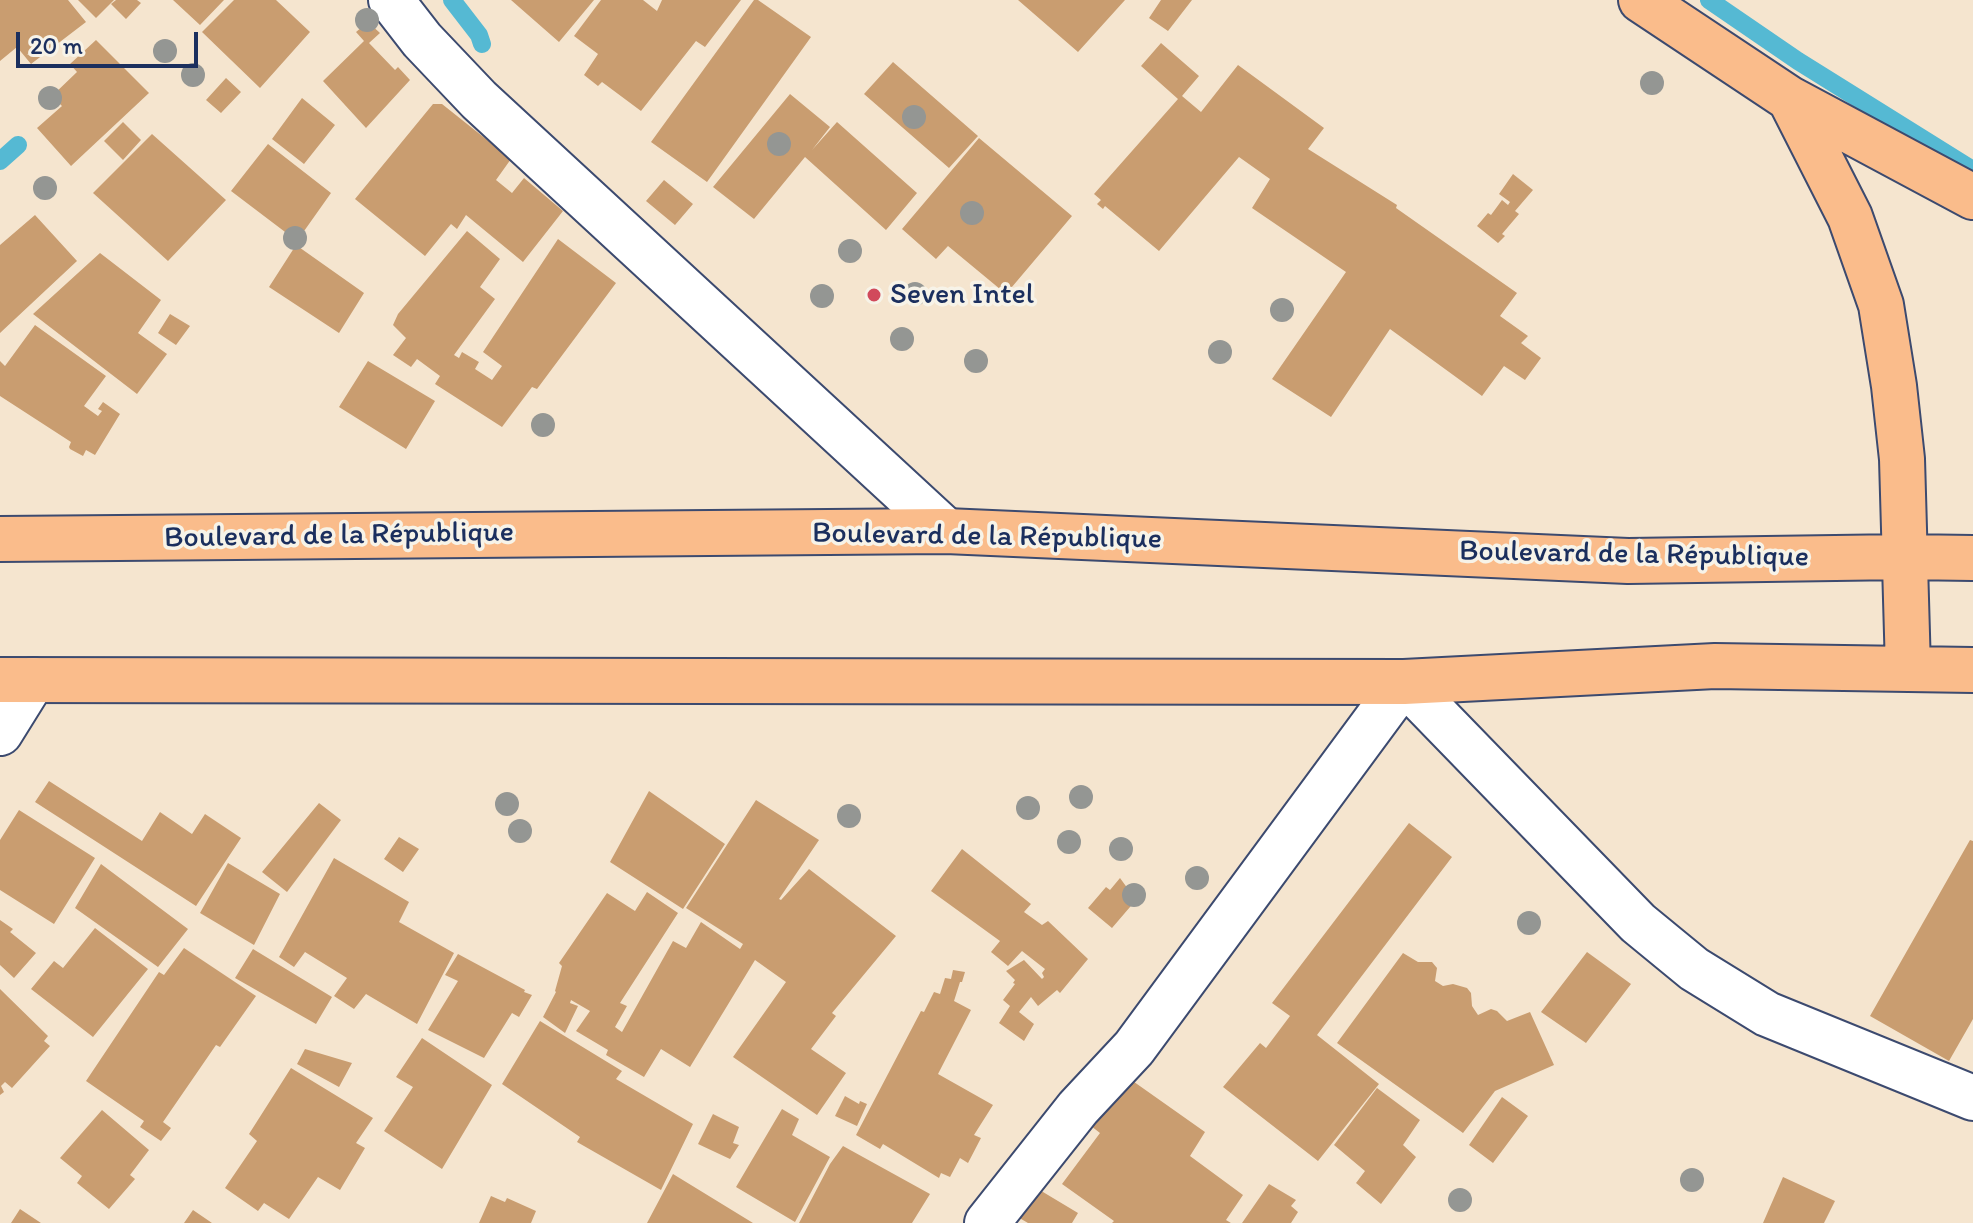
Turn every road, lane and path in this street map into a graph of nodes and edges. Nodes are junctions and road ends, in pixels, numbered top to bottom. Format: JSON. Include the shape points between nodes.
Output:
{"nodes":[{"id":1,"x":391,"y":0,"type":"edge"},
{"id":2,"x":1641,"y":0,"type":"edge"},
{"id":3,"x":1790,"y":99,"type":"junction"},
{"id":4,"x":1973,"y":197,"type":"edge"},
{"id":5,"x":946,"y":531,"type":"junction"},
{"id":6,"x":0,"y":539,"type":"edge"},
{"id":7,"x":1904,"y":557,"type":"junction"},
{"id":8,"x":1973,"y":558,"type":"edge"},
{"id":9,"x":1908,"y":669,"type":"junction"},
{"id":10,"x":1973,"y":670,"type":"edge"},
{"id":11,"x":17,"y":680,"type":"edge"},
{"id":12,"x":1404,"y":682,"type":"junction"},
{"id":13,"x":0,"y":733,"type":"edge"},
{"id":14,"x":1973,"y":1098,"type":"edge"},
{"id":15,"x":987,"y":1223,"type":"edge"}],
"edges":[{"from":1,"to":5,"type":"street","via":[[479,100]]},
{"from":2,"to":3,"type":"main road"},
{"from":3,"to":4,"type":"main road"},
{"from":3,"to":7,"type":"main road","via":[[1850,217],[1881,305],[1902,459]]},
{"from":5,"to":6,"type":"main road","name":"Boulevard de la République"},
{"from":5,"to":7,"type":"main road","name":"Boulevard de la République","via":[[1628,561]]},
{"from":7,"to":8,"type":"main road","name":"Boulevard de la République"},
{"from":7,"to":9,"type":"main road"},
{"from":9,"to":10,"type":"main road"},
{"from":9,"to":12,"type":"main road","via":[[1715,666]]},
{"from":11,"to":12,"type":"main road"},
{"from":11,"to":13,"type":"street"},
{"from":12,"to":14,"type":"street","via":[[1638,923],[1694,969],[1767,1014]]},
{"from":12,"to":15,"type":"street","via":[[1134,1048],[1078,1108]]}]}
